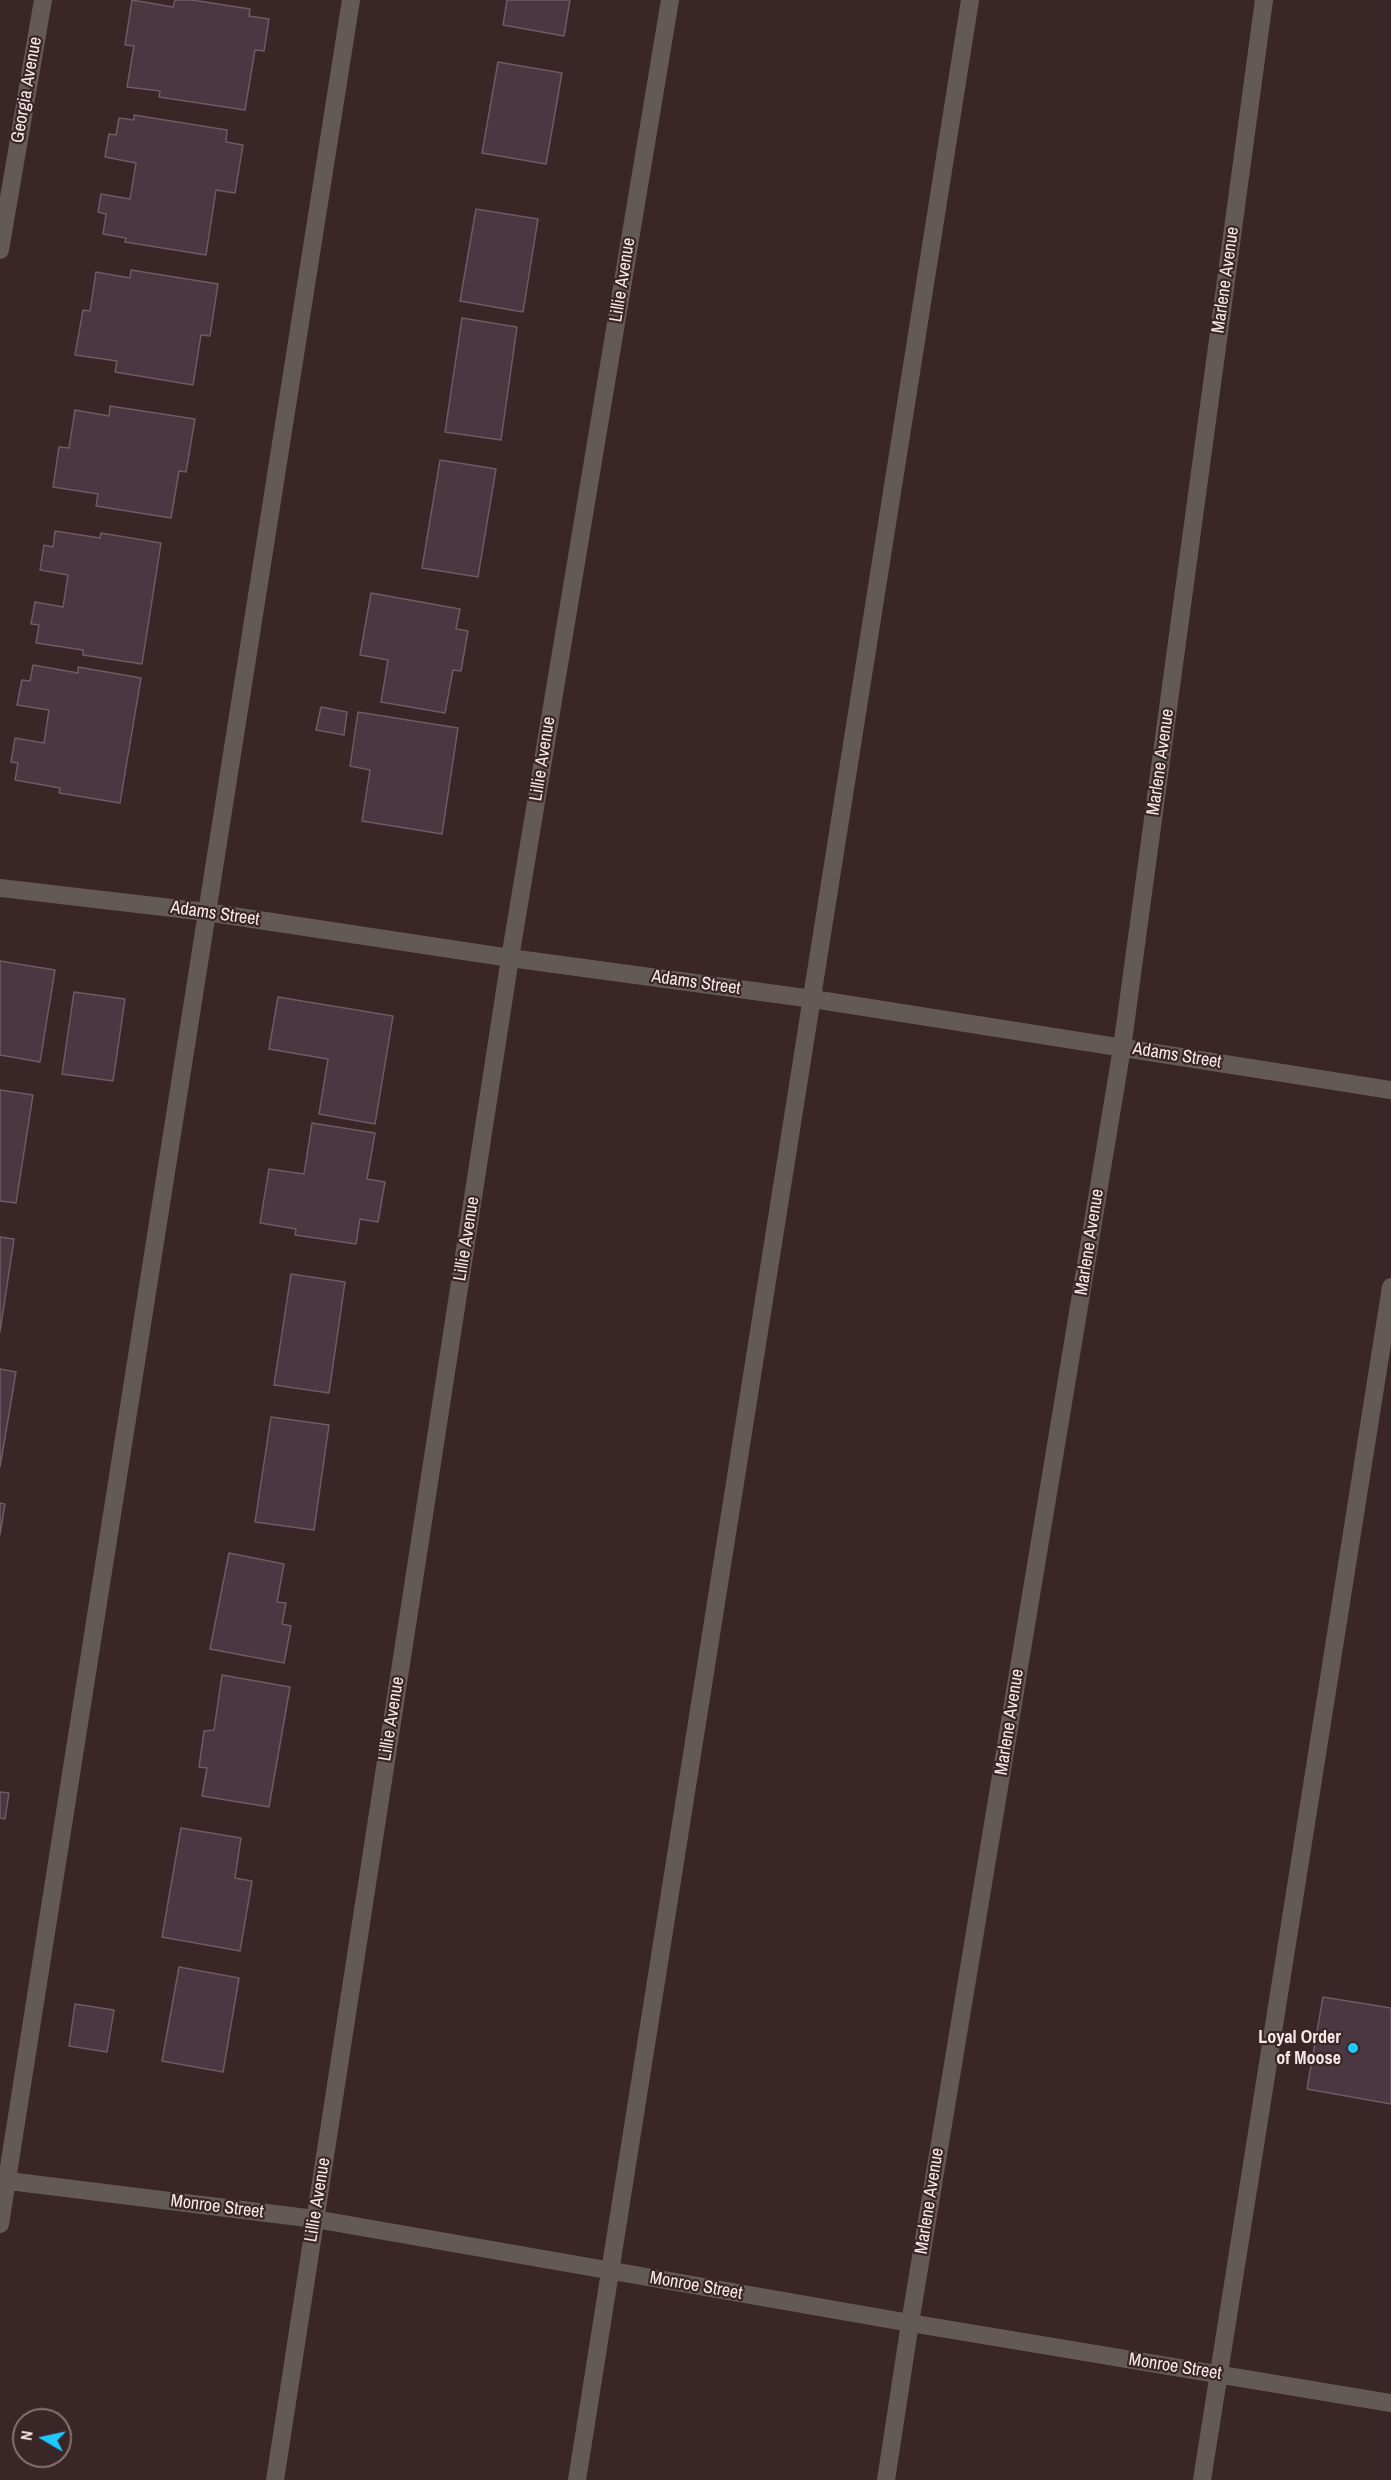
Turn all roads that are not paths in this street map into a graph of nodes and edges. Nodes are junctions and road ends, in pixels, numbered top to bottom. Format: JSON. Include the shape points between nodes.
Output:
{"nodes":[{"id":1,"x":43,"y":0,"type":"edge"},
{"id":2,"x":351,"y":0,"type":"edge"},
{"id":3,"x":670,"y":0,"type":"edge"},
{"id":4,"x":970,"y":0,"type":"edge"},
{"id":5,"x":1264,"y":0,"type":"edge"},
{"id":6,"x":0,"y":250,"type":"edge"},
{"id":7,"x":0,"y":888,"type":"edge"},
{"id":8,"x":206,"y":912,"type":"junction"},
{"id":9,"x":510,"y":958,"type":"junction"},
{"id":10,"x":813,"y":999,"type":"junction"},
{"id":11,"x":1122,"y":1048,"type":"junction"},
{"id":12,"x":1391,"y":1090,"type":"edge"},
{"id":13,"x":1391,"y":1287,"type":"edge"},
{"id":14,"x":3,"y":2181,"type":"edge"},
{"id":15,"x":315,"y":2219,"type":"junction"},
{"id":16,"x":0,"y":2224,"type":"edge"},
{"id":17,"x":610,"y":2271,"type":"junction"},
{"id":18,"x":910,"y":2323,"type":"junction"},
{"id":19,"x":1218,"y":2374,"type":"junction"},
{"id":20,"x":1391,"y":2403,"type":"edge"},
{"id":21,"x":276,"y":2480,"type":"edge"},
{"id":22,"x":577,"y":2480,"type":"edge"},
{"id":23,"x":886,"y":2480,"type":"edge"},
{"id":24,"x":1202,"y":2480,"type":"edge"}],
"edges":[{"from":1,"to":6,"type":"street","name":"Georgia Avenue"},
{"from":2,"to":8,"type":"street"},
{"from":3,"to":9,"type":"street","name":"Lillie Avenue"},
{"from":4,"to":10,"type":"street"},
{"from":5,"to":11,"type":"street","name":"Marlene Avenue"},
{"from":7,"to":8,"type":"street","name":"Adams Street"},
{"from":8,"to":9,"type":"street","name":"Adams Street"},
{"from":8,"to":14,"type":"street"},
{"from":9,"to":10,"type":"street","name":"Adams Street"},
{"from":9,"to":15,"type":"street","name":"Lillie Avenue"},
{"from":10,"to":11,"type":"street","name":"Adams Street"},
{"from":10,"to":17,"type":"street"},
{"from":11,"to":12,"type":"street","name":"Adams Street"},
{"from":11,"to":18,"type":"street","name":"Marlene Avenue"},
{"from":13,"to":19,"type":"street"},
{"from":14,"to":15,"type":"street","name":"Monroe Street"},
{"from":14,"to":16,"type":"street"},
{"from":15,"to":17,"type":"street","name":"Monroe Street"},
{"from":15,"to":21,"type":"street","name":"Lillie Avenue"},
{"from":17,"to":18,"type":"street","name":"Monroe Street"},
{"from":17,"to":22,"type":"street"},
{"from":18,"to":19,"type":"street","name":"Monroe Street"},
{"from":18,"to":23,"type":"street","name":"Marlene Avenue"},
{"from":19,"to":20,"type":"street","name":"Monroe Street"},
{"from":19,"to":24,"type":"street"}]}
